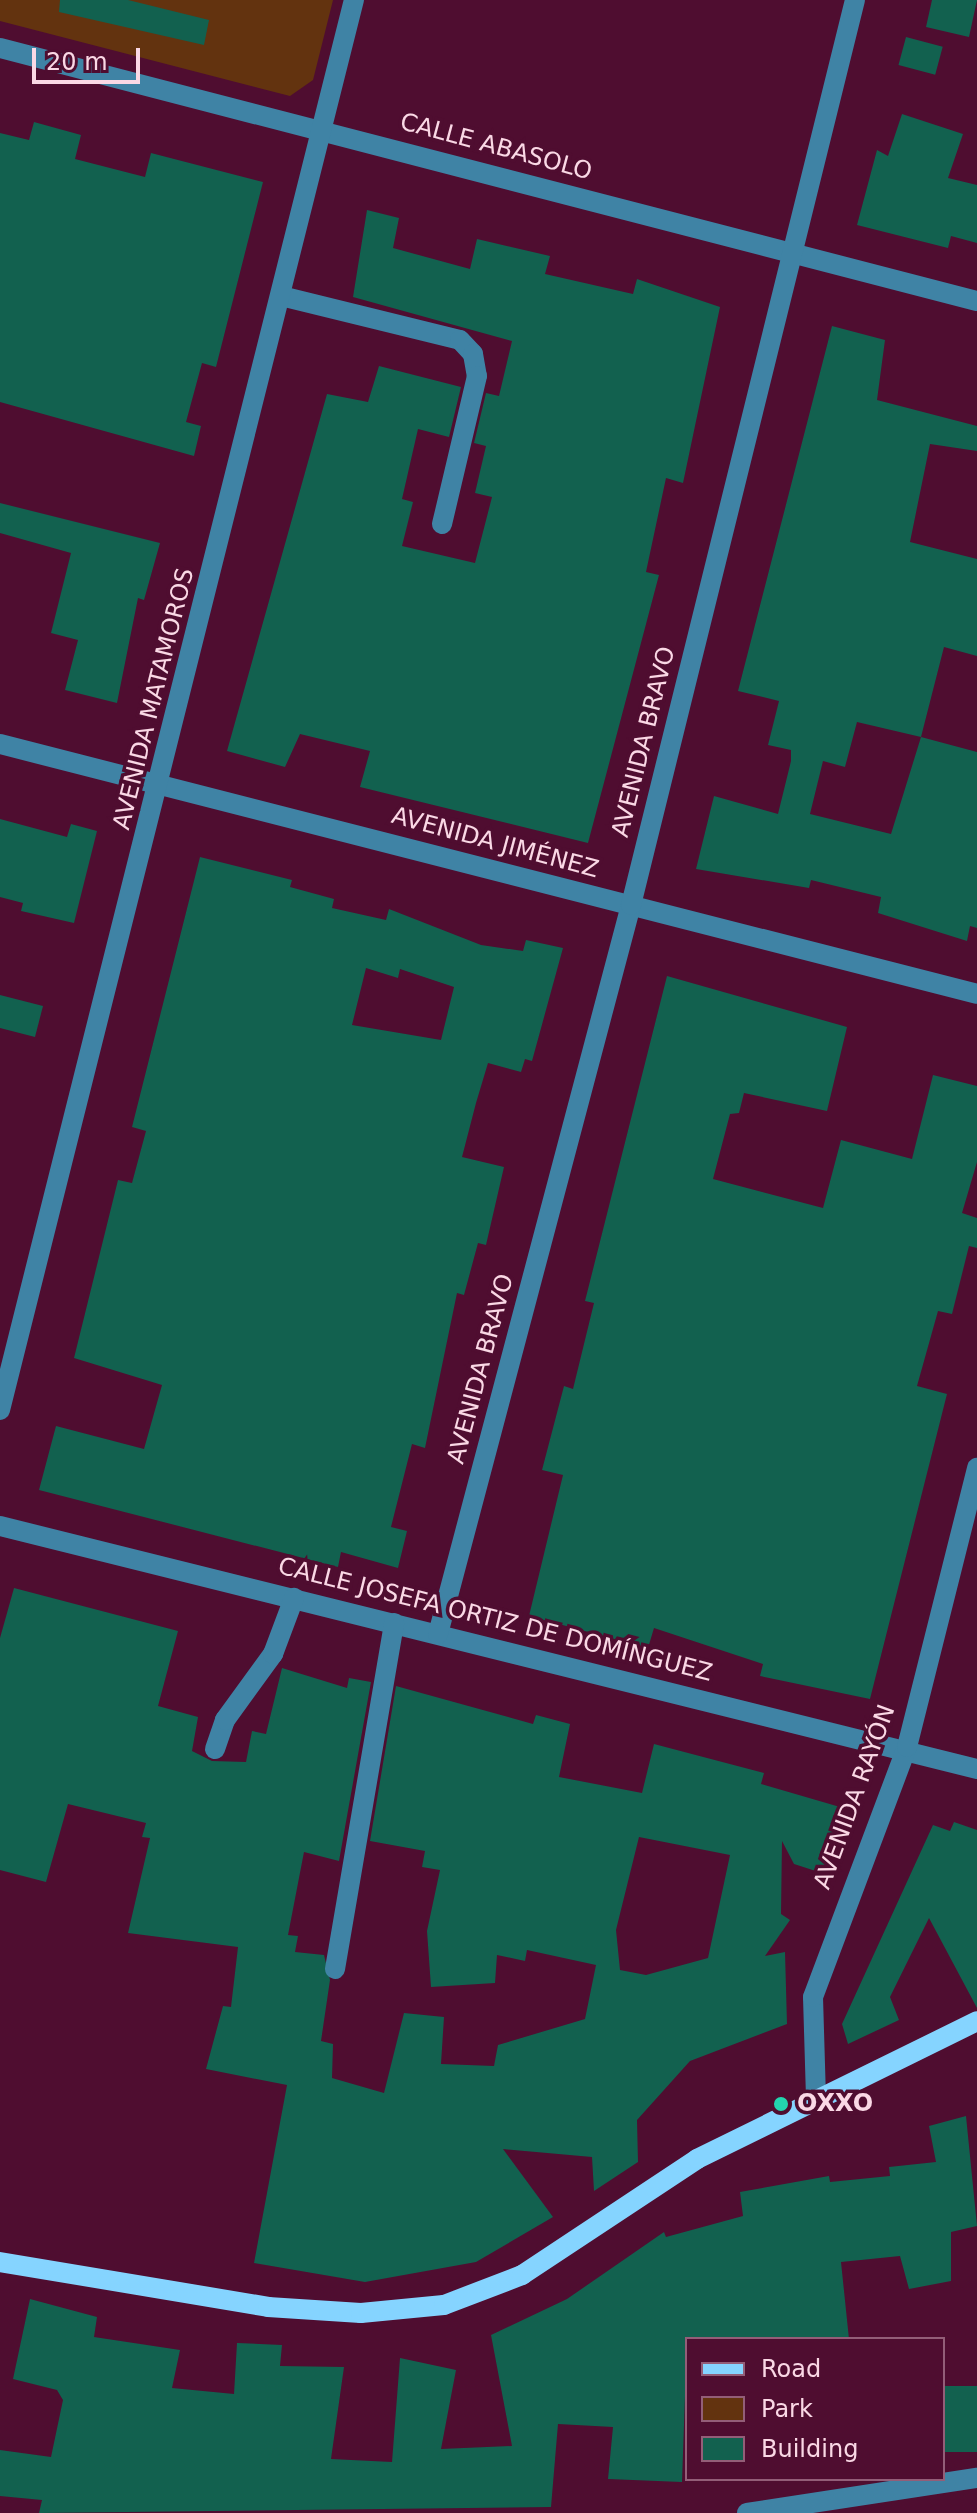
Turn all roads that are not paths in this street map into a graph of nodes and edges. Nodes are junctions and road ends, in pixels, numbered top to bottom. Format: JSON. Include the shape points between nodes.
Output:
{"nodes":[{"id":1,"x":354,"y":0,"type":"edge"},
{"id":2,"x":855,"y":0,"type":"edge"},
{"id":3,"x":0,"y":48,"type":"edge"},
{"id":4,"x":322,"y":129,"type":"junction"},
{"id":5,"x":792,"y":252,"type":"junction"},
{"id":6,"x":281,"y":296,"type":"junction"},
{"id":7,"x":977,"y":301,"type":"edge"},
{"id":8,"x":442,"y":524,"type":"dead end"},
{"id":9,"x":0,"y":744,"type":"edge"},
{"id":10,"x":160,"y":783,"type":"junction"},
{"id":11,"x":631,"y":905,"type":"junction"},
{"id":12,"x":977,"y":994,"type":"edge"},
{"id":13,"x":0,"y":1410,"type":"edge"},
{"id":14,"x":977,"y":1468,"type":"edge"},
{"id":15,"x":0,"y":1526,"type":"edge"},
{"id":16,"x":294,"y":1598,"type":"junction"},
{"id":17,"x":394,"y":1623,"type":"junction"},
{"id":18,"x":438,"y":1634,"type":"junction"},
{"id":19,"x":907,"y":1747,"type":"junction"},
{"id":20,"x":215,"y":1749,"type":"dead end"},
{"id":21,"x":977,"y":1769,"type":"edge"},
{"id":22,"x":335,"y":1969,"type":"dead end"},
{"id":23,"x":977,"y":2021,"type":"edge"},
{"id":24,"x":816,"y":2098,"type":"junction"},
{"id":25,"x":0,"y":2262,"type":"edge"},
{"id":26,"x":977,"y":2478,"type":"edge"},
{"id":27,"x":747,"y":2513,"type":"edge"}],
"edges":[{"from":1,"to":4,"type":"street","name":"AVENIDA MATAMOROS"},
{"from":2,"to":5,"type":"street","name":"AVENIDA BRAVO"},
{"from":3,"to":4,"type":"street","name":"CALLE ABASOLO"},
{"from":4,"to":5,"type":"street","name":"CALLE ABASOLO"},
{"from":4,"to":6,"type":"street","name":"AVENIDA MATAMOROS"},
{"from":5,"to":7,"type":"street","name":"CALLE ABASOLO"},
{"from":5,"to":11,"type":"street","name":"AVENIDA BRAVO"},
{"from":6,"to":8,"type":"street","via":[[460,340],[473,354],[477,376]]},
{"from":6,"to":10,"type":"street","name":"AVENIDA MATAMOROS"},
{"from":9,"to":10,"type":"street","name":"AVENIDA JIMÉNEZ"},
{"from":10,"to":11,"type":"street","name":"AVENIDA JIMÉNEZ"},
{"from":10,"to":13,"type":"street","name":"AVENIDA MATAMOROS"},
{"from":11,"to":12,"type":"street","name":"AVENIDA JIMÉNEZ"},
{"from":11,"to":18,"type":"street","name":"AVENIDA BRAVO"},
{"from":14,"to":19,"type":"street","name":"AVENIDA RAYÓN"},
{"from":15,"to":16,"type":"street","name":"CALLE JOSEFA ORTIZ DE DOMÍNGUEZ"},
{"from":16,"to":17,"type":"street","name":"CALLE JOSEFA ORTIZ DE DOMÍNGUEZ"},
{"from":16,"to":20,"type":"street","via":[[273,1654],[225,1720]]},
{"from":17,"to":18,"type":"street","name":"CALLE JOSEFA ORTIZ DE DOMÍNGUEZ"},
{"from":17,"to":22,"type":"street"},
{"from":18,"to":19,"type":"street","name":"CALLE JOSEFA ORTIZ DE DOMÍNGUEZ"},
{"from":19,"to":21,"type":"street","name":"CALLE JOSEFA ORTIZ DE DOMÍNGUEZ"},
{"from":19,"to":24,"type":"street","name":"AVENIDA RAYÓN","via":[[825,1951],[809,2043]]},
{"from":23,"to":24,"type":"main road"},
{"from":24,"to":25,"type":"main road","via":[[697,2159],[522,2275],[444,2305],[361,2313],[268,2307]]},
{"from":26,"to":27,"type":"street"}]}
